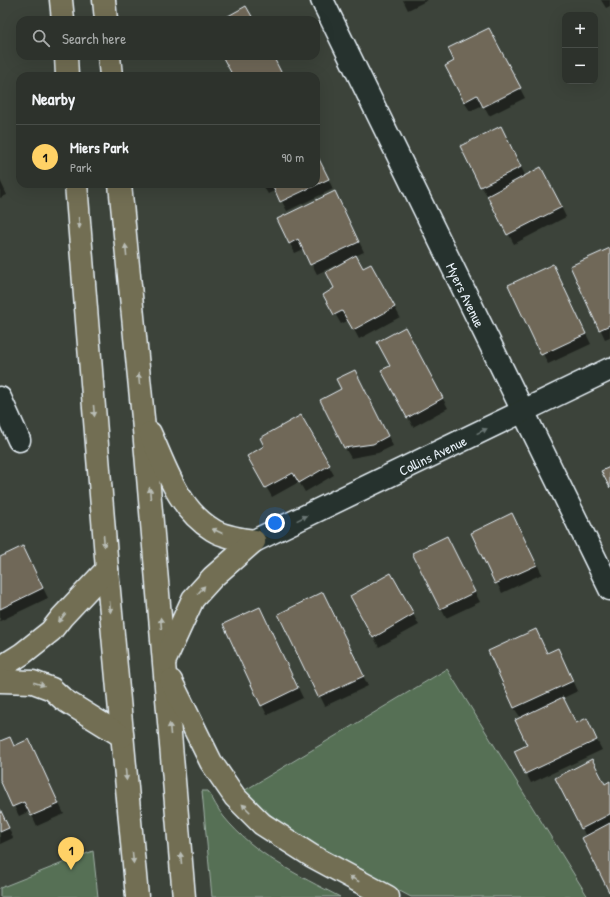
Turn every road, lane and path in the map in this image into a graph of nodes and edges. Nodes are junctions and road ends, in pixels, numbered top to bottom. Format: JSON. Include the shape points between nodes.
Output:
{"nodes":[{"id":1,"x":61,"y":0,"type":"edge"},
{"id":2,"x":104,"y":0,"type":"edge"},
{"id":3,"x":322,"y":0,"type":"edge"},
{"id":4,"x":63,"y":16,"type":"edge"},
{"id":5,"x":106,"y":16,"type":"edge"},
{"id":6,"x":66,"y":60,"type":"edge"},
{"id":7,"x":109,"y":60,"type":"edge"},
{"id":8,"x":67,"y":72,"type":"edge"},
{"id":9,"x":111,"y":72,"type":"edge"},
{"id":10,"x":76,"y":188,"type":"edge"},
{"id":11,"x":120,"y":188,"type":"edge"},
{"id":12,"x":610,"y":369,"type":"edge"},
{"id":13,"x":0,"y":398,"type":"edge"},
{"id":14,"x":523,"y":411,"type":"junction"},
{"id":15,"x":143,"y":418,"type":"junction"},
{"id":16,"x":20,"y":440,"type":"dead end"},
{"id":17,"x":254,"y":541,"type":"junction"},
{"id":18,"x":107,"y":569,"type":"junction"},
{"id":19,"x":610,"y":589,"type":"edge"},
{"id":20,"x":165,"y":666,"type":"junction"},
{"id":21,"x":0,"y":668,"type":"edge"},
{"id":22,"x":0,"y":681,"type":"edge"},
{"id":23,"x":122,"y":736,"type":"junction"},
{"id":24,"x":137,"y":897,"type":"edge"},
{"id":25,"x":184,"y":897,"type":"edge"},
{"id":26,"x":388,"y":897,"type":"edge"}],
"edges":[{"from":1,"to":4,"type":"highway"},
{"from":2,"to":5,"type":"highway"},
{"from":3,"to":14,"type":"street","name":"Myers Avenue"},
{"from":6,"to":8,"type":"highway"},
{"from":7,"to":9,"type":"highway"},
{"from":10,"to":18,"type":"highway","one_way":true},
{"from":15,"to":11,"type":"highway","one_way":true},
{"from":12,"to":14,"type":"street","name":"Collins Avenue"},
{"from":13,"to":16,"type":"street"},
{"from":17,"to":14,"type":"street","name":"Collins Avenue","one_way":true},
{"from":14,"to":19,"type":"street","name":"Myers Avenue"},
{"from":17,"to":15,"type":"highway","one_way":true,"via":[[213,531],[196,517],[181,499]]},
{"from":20,"to":15,"type":"highway","one_way":true},
{"from":20,"to":17,"type":"highway","one_way":true,"via":[[193,599],[213,577]]},
{"from":18,"to":21,"type":"highway","one_way":true,"via":[[62,616],[51,632]]},
{"from":18,"to":23,"type":"highway","one_way":true},
{"from":25,"to":20,"type":"highway","one_way":true},
{"from":26,"to":20,"type":"highway","one_way":true,"via":[[312,856],[262,824],[235,797],[211,762]]},
{"from":22,"to":23,"type":"highway","one_way":true,"via":[[34,682],[52,689],[64,700]]},
{"from":23,"to":24,"type":"highway","one_way":true}]}
